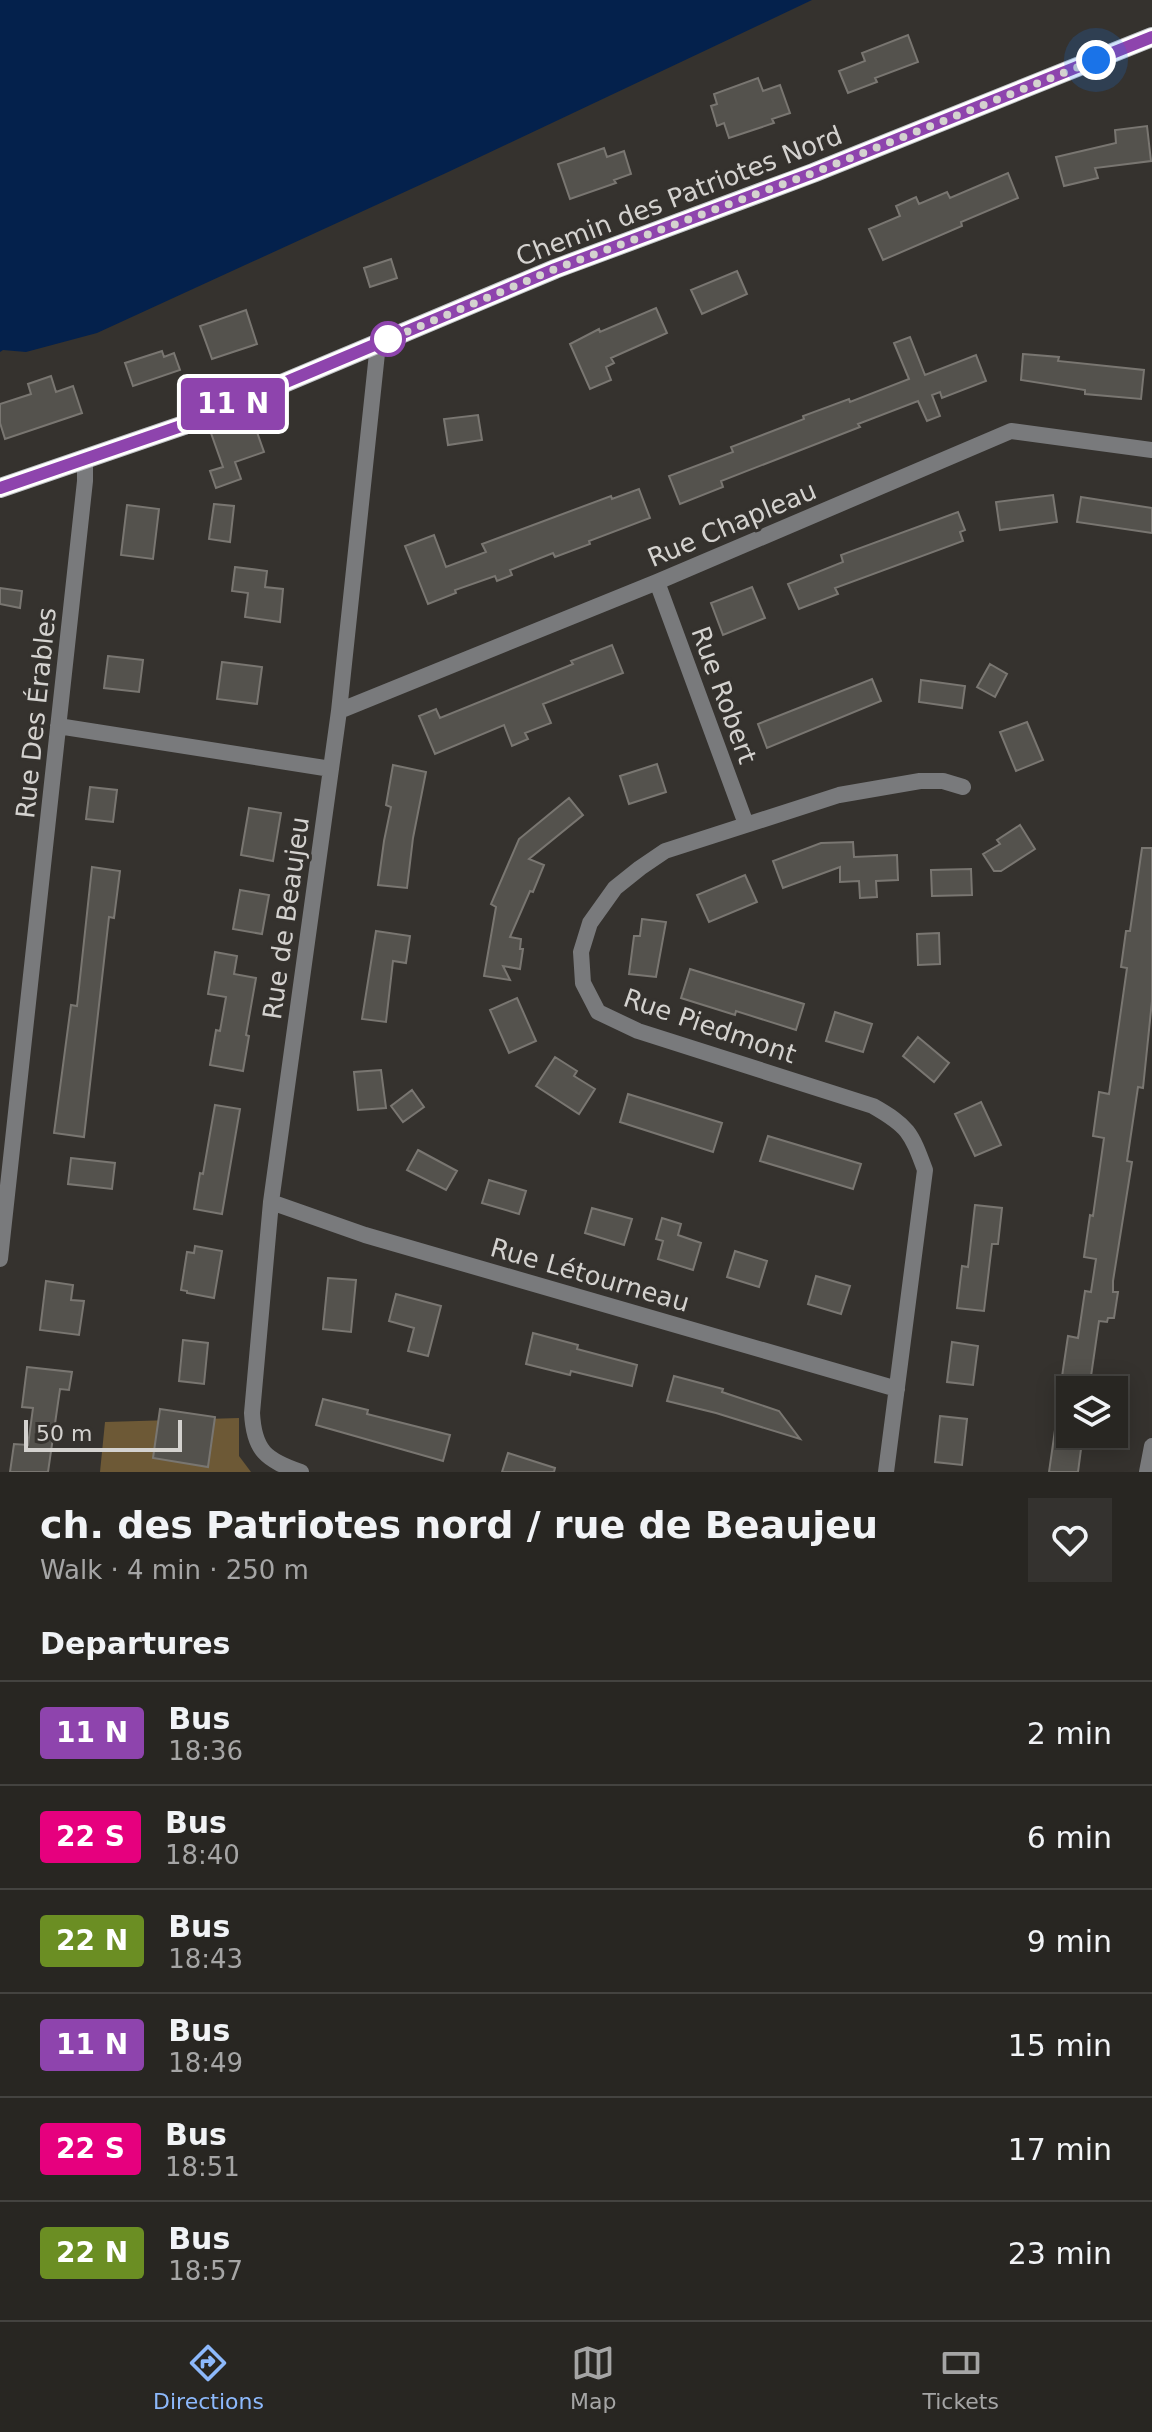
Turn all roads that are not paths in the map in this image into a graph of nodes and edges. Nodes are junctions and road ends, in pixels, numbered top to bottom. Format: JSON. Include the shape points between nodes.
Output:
{"nodes":[{"id":1,"x":1152,"y":37,"type":"edge"},
{"id":2,"x":378,"y":344,"type":"junction"},
{"id":3,"x":1152,"y":450,"type":"edge"},
{"id":4,"x":85,"y":459,"type":"junction"},
{"id":5,"x":0,"y":488,"type":"edge"},
{"id":6,"x":657,"y":582,"type":"junction"},
{"id":7,"x":339,"y":711,"type":"junction"},
{"id":8,"x":58,"y":726,"type":"junction"},
{"id":9,"x":331,"y":769,"type":"junction"},
{"id":10,"x":963,"y":787,"type":"dead end"},
{"id":11,"x":746,"y":824,"type":"junction"},
{"id":12,"x":271,"y":1202,"type":"junction"},
{"id":13,"x":0,"y":1259,"type":"edge"},
{"id":14,"x":897,"y":1389,"type":"junction"},
{"id":15,"x":1152,"y":1446,"type":"edge"},
{"id":16,"x":301,"y":1472,"type":"edge"},
{"id":17,"x":886,"y":1472,"type":"edge"},
{"id":18,"x":1147,"y":1472,"type":"edge"}],
"edges":[{"from":1,"to":2,"type":"main road","name":"Chemin des Patriotes Nord","via":[[555,269]]},
{"from":2,"to":4,"type":"main road","name":"Chemin des Patriotes Nord","via":[[184,425]]},
{"from":2,"to":7,"type":"street","name":"Rue de Beaujeu"},
{"from":3,"to":6,"type":"street","name":"Rue Chapleau","via":[[1011,431]]},
{"from":4,"to":5,"type":"main road","name":"Chemin des Patriotes Nord"},
{"from":4,"to":8,"type":"street","name":"Rue Des Érables"},
{"from":6,"to":7,"type":"street","name":"Rue Chapleau"},
{"from":6,"to":11,"type":"street","name":"Rue Robert"},
{"from":7,"to":9,"type":"street","name":"Rue de Beaujeu"},
{"from":8,"to":9,"type":"street"},
{"from":8,"to":13,"type":"street","name":"Rue Des Érables"},
{"from":9,"to":12,"type":"street","name":"Rue de Beaujeu"},
{"from":10,"to":11,"type":"street","name":"Rue Piedmont","via":[[943,781],[884,786]]},
{"from":11,"to":14,"type":"street","name":"Rue Piedmont","via":[[665,851],[615,888],[590,923],[581,952],[583,983],[598,1012],[638,1031],[873,1106],[900,1122],[914,1139],[925,1170]]},
{"from":12,"to":14,"type":"street","name":"Rue Létourneau","via":[[365,1235]]},
{"from":12,"to":16,"type":"street","name":"Rue de Beaujeu","via":[[253,1434],[278,1464]]},
{"from":14,"to":17,"type":"street","name":"Rue Piedmont"},
{"from":15,"to":18,"type":"street"}]}
